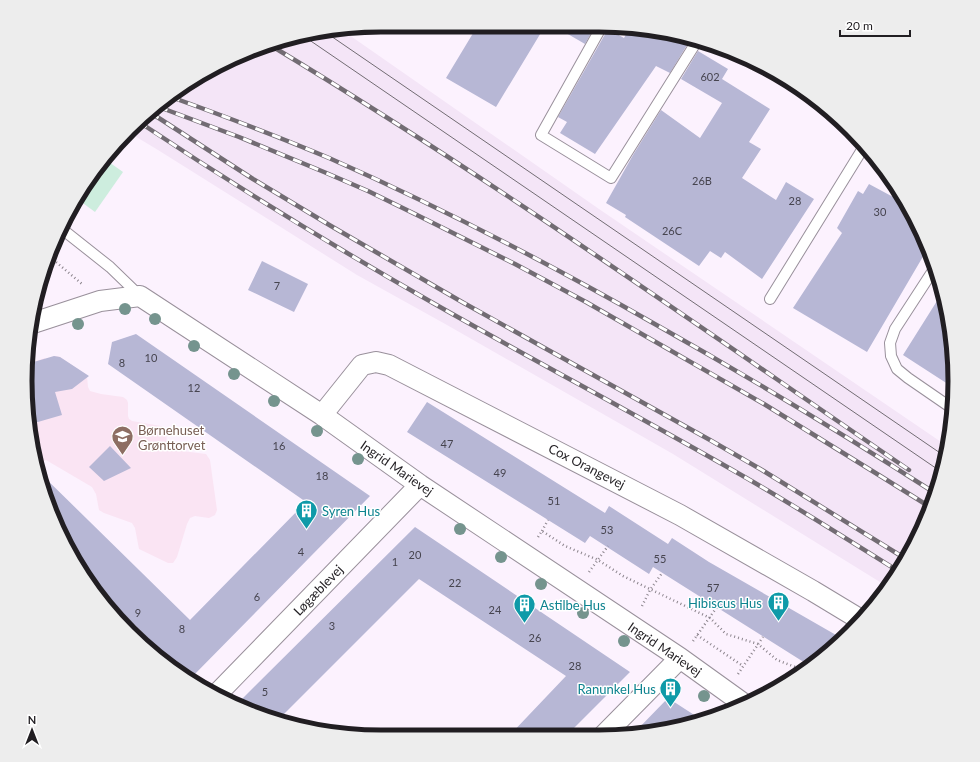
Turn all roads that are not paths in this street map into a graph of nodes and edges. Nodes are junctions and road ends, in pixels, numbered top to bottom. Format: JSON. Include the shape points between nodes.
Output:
{"nodes":[{"id":1,"x":599,"y":32,"type":"edge"},
{"id":2,"x":694,"y":46,"type":"edge"},
{"id":3,"x":861,"y":151,"type":"edge"},
{"id":4,"x":66,"y":232,"type":"edge"},
{"id":5,"x":931,"y":274,"type":"edge"},
{"id":6,"x":140,"y":296,"type":"junction"},
{"id":7,"x":770,"y":299,"type":"dead end"},
{"id":8,"x":37,"y":322,"type":"edge"},
{"id":9,"x":947,"y":405,"type":"edge"},
{"id":10,"x":322,"y":415,"type":"junction"},
{"id":11,"x":420,"y":485,"type":"junction"},
{"id":12,"x":856,"y":617,"type":"edge"},
{"id":13,"x":680,"y":658,"type":"junction"},
{"id":14,"x":220,"y":691,"type":"edge"},
{"id":15,"x":739,"y":700,"type":"edge"},
{"id":16,"x":609,"y":730,"type":"edge"}],
"edges":[{"from":1,"to":2,"type":"lane","via":[[541,135],[611,178]]},
{"from":3,"to":7,"type":"lane"},
{"from":4,"to":6,"type":"lane","via":[[110,267]]},
{"from":5,"to":9,"type":"lane","via":[[895,329],[890,343],[891,356],[897,369]]},
{"from":6,"to":8,"type":"street","via":[[100,301]]},
{"from":6,"to":10,"type":"street","name":"Ingrid Marievej"},
{"from":10,"to":11,"type":"street","name":"Ingrid Marievej"},
{"from":10,"to":12,"type":"street","name":"Cox Orangevej","via":[[362,365],[376,362],[389,365],[680,515]]},
{"from":11,"to":13,"type":"street","name":"Ingrid Marievej"},
{"from":11,"to":14,"type":"street","name":"Løgæblevej"},
{"from":13,"to":15,"type":"street","name":"Ingrid Marievej"},
{"from":13,"to":16,"type":"street"}]}
